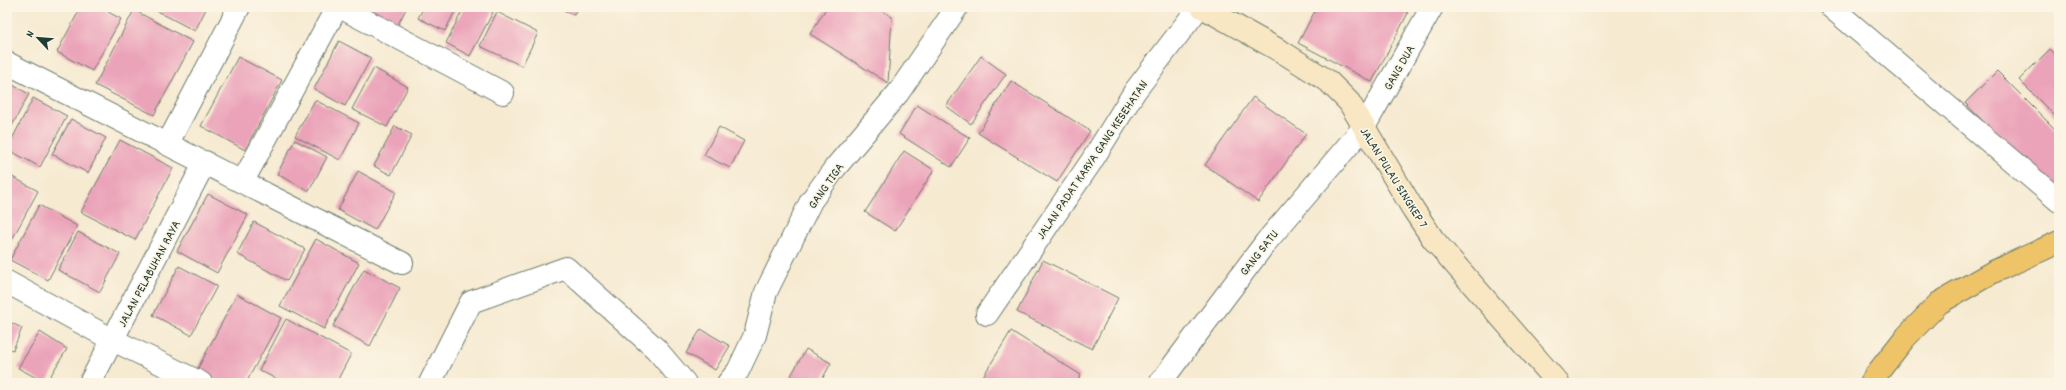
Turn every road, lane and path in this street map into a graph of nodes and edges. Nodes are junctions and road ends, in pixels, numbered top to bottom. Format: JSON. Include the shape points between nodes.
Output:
{"nodes":[{"id":1,"x":239,"y":7,"type":"edge"},
{"id":2,"x":338,"y":7,"type":"edge"},
{"id":3,"x":957,"y":7,"type":"edge"},
{"id":4,"x":1199,"y":7,"type":"edge"},
{"id":5,"x":1202,"y":7,"type":"edge"},
{"id":6,"x":1432,"y":7,"type":"edge"},
{"id":7,"x":1831,"y":7,"type":"edge"},
{"id":8,"x":7,"y":63,"type":"edge"},
{"id":9,"x":502,"y":93,"type":"dead end"},
{"id":10,"x":1364,"y":127,"type":"junction"},
{"id":11,"x":168,"y":143,"type":"junction"},
{"id":12,"x":205,"y":162,"type":"junction"},
{"id":13,"x":243,"y":181,"type":"junction"},
{"id":14,"x":2059,"y":201,"type":"edge"},
{"id":15,"x":2059,"y":242,"type":"edge"},
{"id":16,"x":402,"y":263,"type":"dead end"},
{"id":17,"x":7,"y":282,"type":"edge"},
{"id":18,"x":987,"y":314,"type":"dead end"},
{"id":19,"x":113,"y":340,"type":"junction"},
{"id":20,"x":90,"y":383,"type":"edge"},
{"id":21,"x":201,"y":383,"type":"edge"},
{"id":22,"x":430,"y":383,"type":"edge"},
{"id":23,"x":685,"y":383,"type":"edge"},
{"id":24,"x":728,"y":383,"type":"edge"},
{"id":25,"x":1160,"y":383,"type":"edge"},
{"id":26,"x":1558,"y":383,"type":"edge"},
{"id":27,"x":1871,"y":383,"type":"edge"}],
"edges":[{"from":1,"to":11,"type":"street"},
{"from":2,"to":9,"type":"street"},
{"from":2,"to":13,"type":"street"},
{"from":3,"to":24,"type":"street","name":"GANG TIGA","via":[[898,93],[835,168],[811,201],[766,292],[745,357]]},
{"from":4,"to":18,"type":"street","name":"JALAN PADAT KARYA GANG KESEHATAN","via":[[1135,92],[1091,162]]},
{"from":5,"to":10,"type":"street","name":"JALAN PULAU SINGKEP 7","via":[[1328,81],[1349,102]]},
{"from":6,"to":10,"type":"street","name":"GANG DUA"},
{"from":7,"to":14,"type":"street"},
{"from":8,"to":11,"type":"street"},
{"from":10,"to":25,"type":"street","name":"GANG SATU","via":[[1266,242]]},
{"from":10,"to":26,"type":"street","name":"JALAN PULAU SINGKEP 7","via":[[1433,239]]},
{"from":11,"to":12,"type":"street"},
{"from":12,"to":13,"type":"street"},
{"from":12,"to":19,"type":"street","name":"JALAN PELABUHAN RAYA"},
{"from":13,"to":16,"type":"street"},
{"from":15,"to":27,"type":"main road","via":[[1993,272],[1939,303],[1904,339]]},
{"from":17,"to":19,"type":"street"},
{"from":19,"to":20,"type":"street","name":"JALAN PELABUHAN RAYA"},
{"from":19,"to":21,"type":"street"},
{"from":22,"to":23,"type":"street","via":[[471,302],[566,268],[656,349]]}]}
